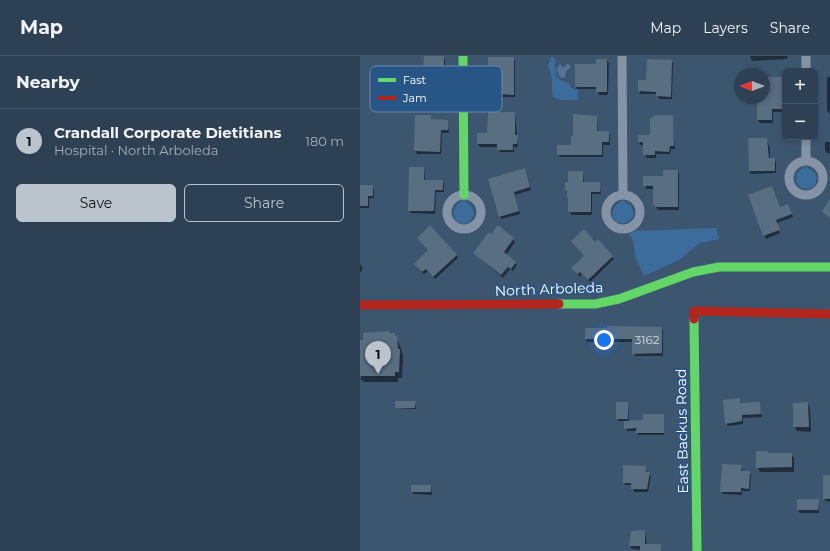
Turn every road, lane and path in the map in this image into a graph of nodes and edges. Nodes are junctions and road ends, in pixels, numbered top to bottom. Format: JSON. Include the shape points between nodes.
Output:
{"nodes":[{"id":1,"x":463,"y":56,"type":"edge"},
{"id":2,"x":622,"y":56,"type":"edge"},
{"id":3,"x":806,"y":56,"type":"edge"},
{"id":4,"x":463,"y":66,"type":"edge"},
{"id":5,"x":806,"y":68,"type":"edge"},
{"id":6,"x":463,"y":112,"type":"edge"},
{"id":7,"x":806,"y":140,"type":"edge"},
{"id":8,"x":806,"y":160,"type":"dead end"},
{"id":9,"x":622,"y":194,"type":"dead end"},
{"id":10,"x":464,"y":196,"type":"dead end"},
{"id":11,"x":830,"y":267,"type":"edge"},
{"id":12,"x":360,"y":305,"type":"edge"},
{"id":13,"x":830,"y":314,"type":"edge"},
{"id":14,"x":697,"y":551,"type":"edge"}],
"edges":[{"from":1,"to":4,"type":"street"},
{"from":2,"to":9,"type":"street"},
{"from":3,"to":5,"type":"street"},
{"from":6,"to":10,"type":"street"},
{"from":7,"to":8,"type":"street"},
{"from":11,"to":12,"type":"street","name":"North Arboleda","via":[[719,267],[693,272],[619,300],[595,304]]},
{"from":13,"to":14,"type":"street","name":"East Backus Road","via":[[694,311]]}]}
